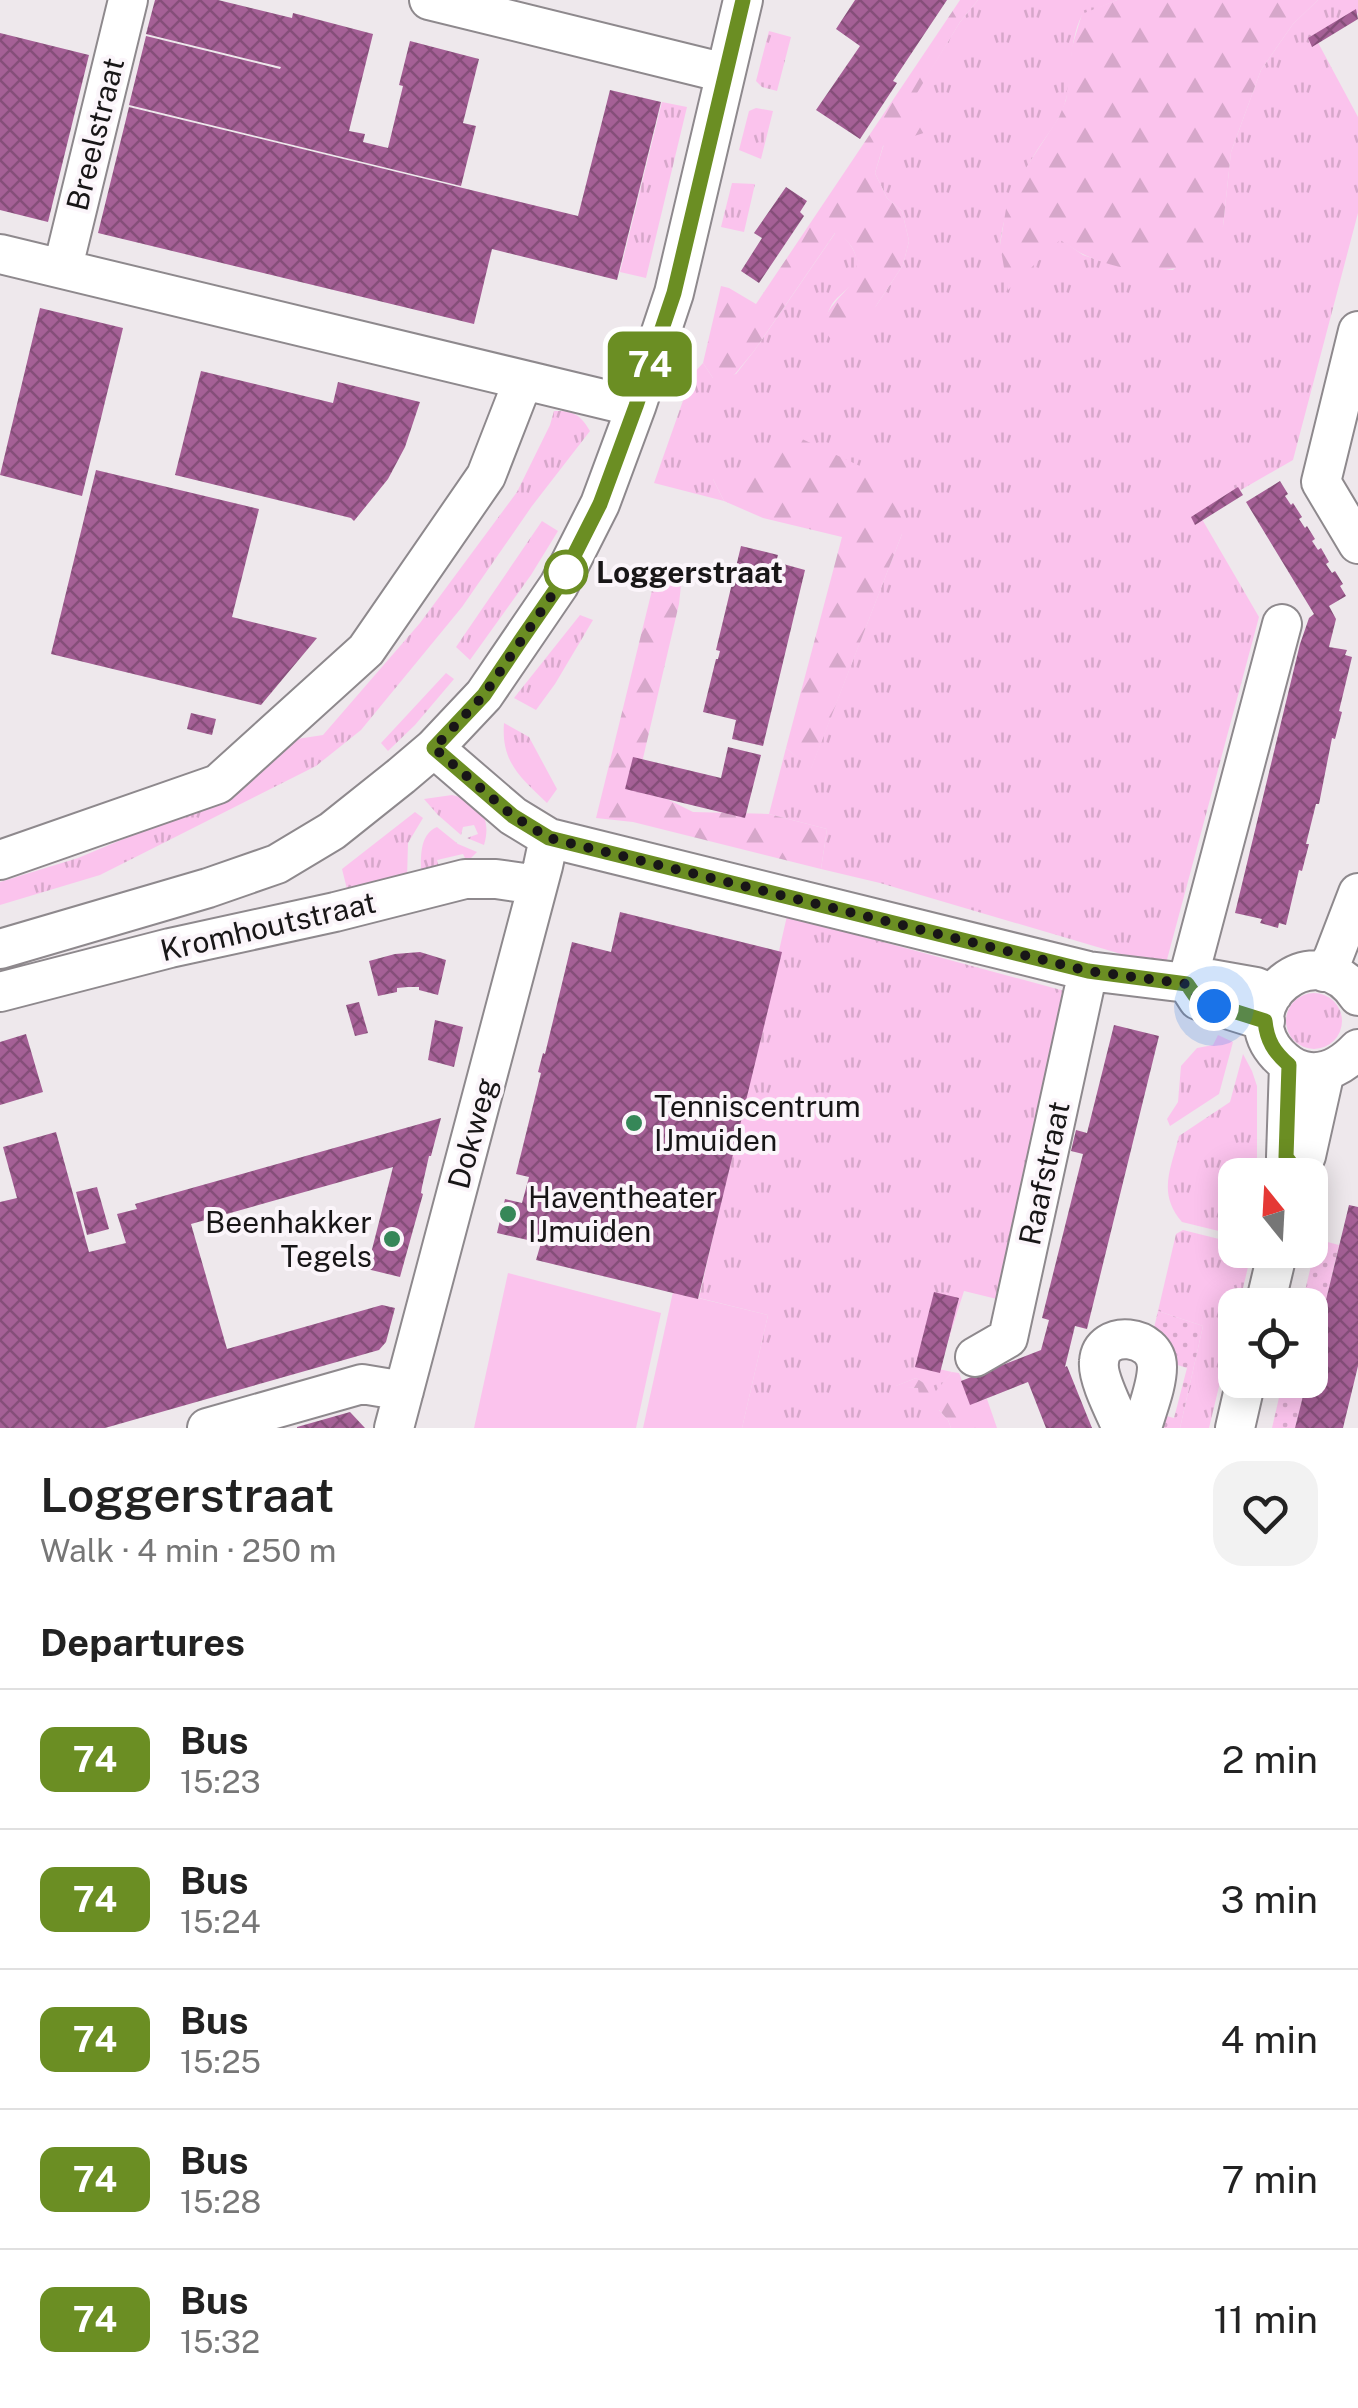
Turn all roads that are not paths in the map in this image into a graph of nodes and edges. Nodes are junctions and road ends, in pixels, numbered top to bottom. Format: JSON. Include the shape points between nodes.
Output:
{"nodes":[{"id":1,"x":128,"y":0,"type":"edge"},
{"id":2,"x":429,"y":0,"type":"edge"},
{"id":3,"x":743,"y":0,"type":"edge"},
{"id":4,"x":725,"y":73,"type":"junction"},
{"id":5,"x":0,"y":254,"type":"edge"},
{"id":6,"x":62,"y":267,"type":"junction"},
{"id":7,"x":1358,"y":331,"type":"edge"},
{"id":8,"x":523,"y":381,"type":"junction"},
{"id":9,"x":636,"y":406,"type":"junction"},
{"id":10,"x":1358,"y":544,"type":"edge"},
{"id":11,"x":1282,"y":624,"type":"dead end"},
{"id":12,"x":434,"y":748,"type":"junction"},
{"id":13,"x":549,"y":838,"type":"junction"},
{"id":14,"x":0,"y":860,"type":"edge"},
{"id":15,"x":538,"y":885,"type":"junction"},
{"id":16,"x":1358,"y":893,"type":"edge"},
{"id":17,"x":0,"y":949,"type":"edge"},
{"id":18,"x":1088,"y":971,"type":"junction"},
{"id":19,"x":1347,"y":980,"type":"edge"},
{"id":20,"x":1187,"y":984,"type":"junction"},
{"id":21,"x":0,"y":992,"type":"edge"},
{"id":22,"x":1269,"y":1007,"type":"junction"},
{"id":23,"x":1358,"y":1050,"type":"edge"},
{"id":24,"x":1307,"y":1068,"type":"junction"},
{"id":25,"x":1287,"y":1158,"type":"edge"},
{"id":26,"x":975,"y":1357,"type":"dead end"},
{"id":27,"x":404,"y":1391,"type":"junction"},
{"id":28,"x":1242,"y":1398,"type":"edge"},
{"id":29,"x":206,"y":1428,"type":"edge"},
{"id":30,"x":394,"y":1428,"type":"edge"},
{"id":31,"x":1122,"y":1428,"type":"edge"},
{"id":32,"x":1142,"y":1428,"type":"edge"},
{"id":33,"x":1235,"y":1428,"type":"edge"}],
"edges":[{"from":1,"to":6,"type":"street","name":"Breelstraat"},
{"from":2,"to":4,"type":"street"},
{"from":3,"to":4,"type":"street"},
{"from":4,"to":9,"type":"street","via":[[674,293]]},
{"from":5,"to":6,"type":"street"},
{"from":6,"to":8,"type":"street"},
{"from":7,"to":10,"type":"street","via":[[1321,482]]},
{"from":8,"to":9,"type":"street"},
{"from":8,"to":14,"type":"street","via":[[486,476],[366,650],[218,784]]},
{"from":9,"to":12,"type":"street","via":[[600,504],[559,585],[484,695]]},
{"from":11,"to":20,"type":"street"},
{"from":12,"to":13,"type":"street"},
{"from":12,"to":17,"type":"street","name":"Kromhoutstraat","via":[[332,831],[277,864]]},
{"from":13,"to":15,"type":"street","name":"Dokweg"},
{"from":13,"to":18,"type":"street"},
{"from":15,"to":21,"type":"street","name":"Kromhoutstraat","via":[[465,879]]},
{"from":15,"to":27,"type":"street","name":"Dokweg"},
{"from":16,"to":19,"type":"street","via":[[1333,958]]},
{"from":18,"to":20,"type":"street"},
{"from":18,"to":26,"type":"street","name":"Raafstraat","via":[[1008,1338]]},
{"from":19,"to":22,"type":"street","via":[[1312,970],[1298,974],[1287,978]]},
{"from":20,"to":22,"type":"street","via":[[1198,1000]]},
{"from":22,"to":24,"type":"street","via":[[1268,1042]]},
{"from":23,"to":24,"type":"street","via":[[1346,1062]]},
{"from":24,"to":25,"type":"street"},
{"from":27,"to":29,"type":"street","via":[[362,1384]]},
{"from":27,"to":30,"type":"street","name":"Dokweg"},
{"from":28,"to":33,"type":"street"},
{"from":31,"to":32,"type":"street","via":[[1098,1366],[1100,1353],[1124,1338],[1148,1346],[1155,1356]]}]}
